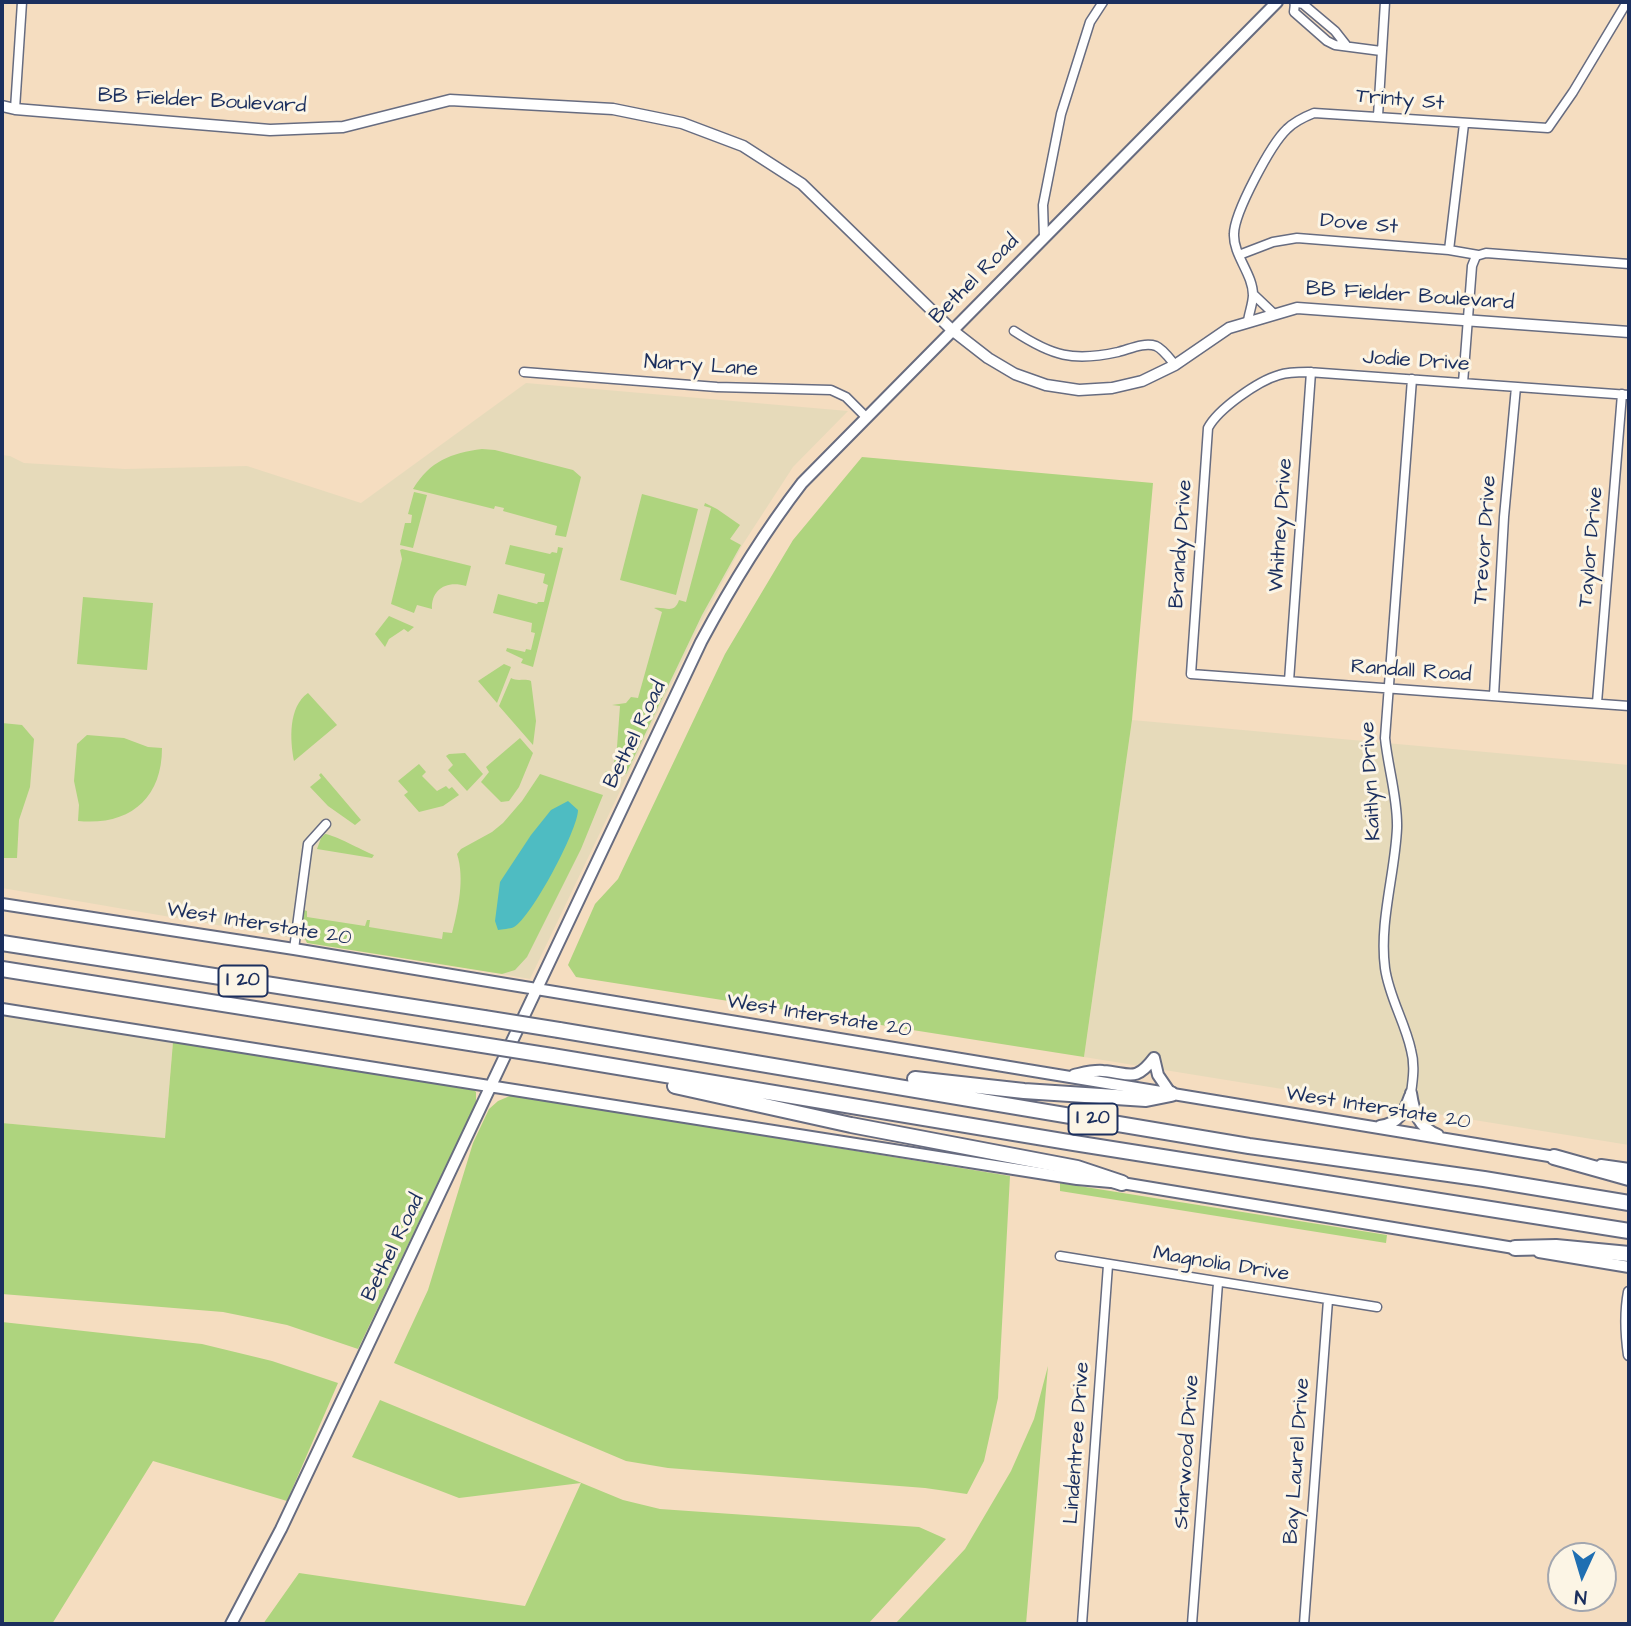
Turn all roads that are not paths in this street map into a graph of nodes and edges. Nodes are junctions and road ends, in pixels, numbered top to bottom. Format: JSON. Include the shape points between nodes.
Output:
{"nodes":[{"id":1,"x":22,"y":2,"type":"edge"},
{"id":2,"x":1103,"y":2,"type":"edge"},
{"id":3,"x":1277,"y":2,"type":"edge"},
{"id":4,"x":1385,"y":2,"type":"edge"},
{"id":5,"x":1627,"y":2,"type":"edge"},
{"id":6,"x":1294,"y":3,"type":"edge"},
{"id":7,"x":1381,"y":51,"type":"junction"},
{"id":8,"x":2,"y":106,"type":"edge"},
{"id":9,"x":15,"y":109,"type":"junction"},
{"id":10,"x":1378,"y":116,"type":"junction"},
{"id":11,"x":1464,"y":124,"type":"junction"},
{"id":12,"x":1044,"y":237,"type":"junction"},
{"id":13,"x":1449,"y":250,"type":"junction"},
{"id":14,"x":1239,"y":255,"type":"junction"},
{"id":15,"x":1478,"y":256,"type":"junction"},
{"id":16,"x":1629,"y":264,"type":"edge"},
{"id":17,"x":1253,"y":294,"type":"junction"},
{"id":18,"x":1273,"y":313,"type":"junction"},
{"id":19,"x":1467,"y":320,"type":"junction"},
{"id":20,"x":1248,"y":321,"type":"junction"},
{"id":21,"x":952,"y":330,"type":"junction"},
{"id":22,"x":1014,"y":331,"type":"dead end"},
{"id":23,"x":1629,"y":332,"type":"edge"},
{"id":24,"x":1175,"y":365,"type":"junction"},
{"id":25,"x":524,"y":372,"type":"dead end"},
{"id":26,"x":1311,"y":372,"type":"junction"},
{"id":27,"x":1412,"y":379,"type":"junction"},
{"id":28,"x":1463,"y":383,"type":"junction"},
{"id":29,"x":1516,"y":387,"type":"junction"},
{"id":30,"x":1626,"y":395,"type":"edge"},
{"id":31,"x":866,"y":417,"type":"junction"},
{"id":32,"x":1213,"y":418,"type":"joint"},
{"id":33,"x":1191,"y":674,"type":"joint"},
{"id":34,"x":1289,"y":681,"type":"junction"},
{"id":35,"x":1389,"y":688,"type":"junction"},
{"id":36,"x":1494,"y":695,"type":"junction"},
{"id":37,"x":1597,"y":703,"type":"junction"},
{"id":38,"x":1629,"y":706,"type":"edge"},
{"id":39,"x":326,"y":824,"type":"dead end"},
{"id":40,"x":2,"y":904,"type":"edge"},
{"id":41,"x":2,"y":943,"type":"edge"},
{"id":42,"x":294,"y":949,"type":"junction"},
{"id":43,"x":2,"y":969,"type":"edge"},
{"id":44,"x":536,"y":990,"type":"junction"},
{"id":45,"x":2,"y":1009,"type":"edge"},
{"id":46,"x":645,"y":1072,"type":"junction"},
{"id":47,"x":1065,"y":1076,"type":"junction"},
{"id":48,"x":859,"y":1080,"type":"junction"},
{"id":49,"x":493,"y":1086,"type":"junction"},
{"id":50,"x":1411,"y":1093,"type":"junction"},
{"id":51,"x":1171,"y":1094,"type":"junction"},
{"id":52,"x":1365,"y":1126,"type":"junction"},
{"id":53,"x":1454,"y":1140,"type":"junction"},
{"id":54,"x":1554,"y":1157,"type":"junction"},
{"id":55,"x":1629,"y":1169,"type":"edge"},
{"id":56,"x":1629,"y":1178,"type":"edge"},
{"id":57,"x":1122,"y":1183,"type":"junction"},
{"id":58,"x":1629,"y":1203,"type":"edge"},
{"id":59,"x":1629,"y":1231,"type":"edge"},
{"id":60,"x":1515,"y":1248,"type":"junction"},
{"id":61,"x":1629,"y":1254,"type":"edge"},
{"id":62,"x":1060,"y":1256,"type":"dead end"},
{"id":63,"x":1108,"y":1265,"type":"junction"},
{"id":64,"x":1629,"y":1267,"type":"edge"},
{"id":65,"x":1218,"y":1283,"type":"junction"},
{"id":66,"x":1629,"y":1293,"type":"edge"},
{"id":67,"x":1328,"y":1300,"type":"junction"},
{"id":68,"x":1377,"y":1307,"type":"dead end"},
{"id":69,"x":1629,"y":1355,"type":"edge"},
{"id":70,"x":230,"y":1624,"type":"edge"},
{"id":71,"x":1082,"y":1624,"type":"edge"},
{"id":72,"x":1192,"y":1624,"type":"edge"},
{"id":73,"x":1304,"y":1624,"type":"edge"}],
"edges":[{"from":1,"to":9,"type":"street"},
{"from":2,"to":12,"type":"street","via":[[1090,22],[1061,114],[1043,205]]},
{"from":3,"to":12,"type":"main road","name":"Bethel Road"},
{"from":4,"to":7,"type":"street"},
{"from":5,"to":11,"type":"street","name":"Trinty St","via":[[1548,128]]},
{"from":6,"to":7,"type":"street","via":[[1303,4],[1346,45]]},
{"from":7,"to":10,"type":"street"},
{"from":8,"to":9,"type":"street","name":"BB Fielder Boulevard"},
{"from":9,"to":21,"type":"street","name":"BB Fielder Boulevard","via":[[270,130],[343,127],[450,100],[613,109],[682,123],[743,146],[802,184]]},
{"from":10,"to":11,"type":"street","name":"Trinty St"},
{"from":10,"to":14,"type":"street","name":"Trinty St","via":[[1314,113],[1285,130],[1239,211],[1234,233]]},
{"from":11,"to":13,"type":"street"},
{"from":12,"to":21,"type":"main road","name":"Bethel Road"},
{"from":13,"to":14,"type":"street","name":"Dove St","via":[[1297,238]]},
{"from":13,"to":15,"type":"street","name":"Dove St"},
{"from":14,"to":17,"type":"street","name":"Trinty St"},
{"from":15,"to":16,"type":"street","name":"Dove St"},
{"from":15,"to":19,"type":"street","via":[[1472,266]]},
{"from":17,"to":18,"type":"street","name":"Trinty St"},
{"from":17,"to":20,"type":"street"},
{"from":18,"to":19,"type":"street","name":"BB Fielder Boulevard","via":[[1297,307]]},
{"from":18,"to":20,"type":"street","name":"BB Fielder Boulevard"},
{"from":19,"to":23,"type":"street","name":"BB Fielder Boulevard"},
{"from":19,"to":28,"type":"street"},
{"from":20,"to":24,"type":"street","name":"BB Fielder Boulevard","via":[[1229,328]]},
{"from":21,"to":24,"type":"street","name":"BB Fielder Boulevard","via":[[1006,369],[1046,385],[1112,388],[1142,381]]},
{"from":21,"to":31,"type":"main road","name":"Bethel Road"},
{"from":22,"to":24,"type":"street","via":[[1041,349],[1066,356],[1159,347]]},
{"from":25,"to":31,"type":"street","name":"Narry Lane","via":[[718,387],[831,390],[846,397]]},
{"from":26,"to":27,"type":"street","name":"Jodie Drive"},
{"from":26,"to":32,"type":"street","name":"Jodie Drive","via":[[1280,374]]},
{"from":26,"to":34,"type":"street","name":"Whitney Drive"},
{"from":27,"to":28,"type":"street","name":"Jodie Drive"},
{"from":27,"to":35,"type":"street","name":"Kaitlyn Drive"},
{"from":28,"to":29,"type":"street","name":"Jodie Drive"},
{"from":29,"to":30,"type":"street","name":"Jodie Drive"},
{"from":29,"to":36,"type":"street","name":"Trevor Drive"},
{"from":30,"to":37,"type":"street","name":"Taylor Drive"},
{"from":31,"to":44,"type":"main road","name":"Bethel Road","via":[[802,482],[731,585]]},
{"from":32,"to":33,"type":"street","name":"Brandy Drive","via":[[1208,428]]},
{"from":33,"to":34,"type":"street","name":"Randall Road"},
{"from":34,"to":35,"type":"street","name":"Randall Road"},
{"from":35,"to":36,"type":"street","name":"Randall Road"},
{"from":35,"to":50,"type":"street","name":"Kaitlyn Drive","via":[[1385,738],[1397,828],[1385,959],[1392,998],[1412,1051]]},
{"from":36,"to":37,"type":"street","name":"Randall Road"},
{"from":37,"to":38,"type":"street","name":"Randall Road"},
{"from":39,"to":42,"type":"street","via":[[308,844]]},
{"from":40,"to":42,"type":"main road","name":"West Interstate 20"},
{"from":41,"to":48,"type":"highway","number":"I 20","bridge":true},
{"from":42,"to":44,"type":"main road","name":"West Interstate 20"},
{"from":43,"to":46,"type":"highway","number":"I 20","bridge":true},
{"from":44,"to":47,"type":"main road","name":"West Interstate 20"},
{"from":44,"to":49,"type":"main road","name":"Bethel Road"},
{"from":45,"to":49,"type":"main road"},
{"from":46,"to":57,"type":"highway","via":[[670,1084],[731,1100],[1077,1168]]},
{"from":46,"to":59,"type":"highway","number":"I 20"},
{"from":47,"to":51,"type":"main road","name":"West Interstate 20"},
{"from":47,"to":51,"type":"main road","via":[[1099,1070],[1135,1075],[1144,1072],[1154,1058],[1157,1075]]},
{"from":48,"to":51,"type":"highway","via":[[885,1075],[1024,1091],[1146,1099]]},
{"from":48,"to":58,"type":"highway","number":"I 20","via":[[1249,1146]]},
{"from":49,"to":57,"type":"main road"},
{"from":49,"to":70,"type":"main road","name":"Bethel Road","via":[[281,1529]]},
{"from":50,"to":52,"type":"main road","name":"Kaitlyn Drive","via":[[1399,1119]]},
{"from":50,"to":53,"type":"main road","name":"Kaitlyn Drive","via":[[1417,1120],[1429,1131]]},
{"from":51,"to":52,"type":"main road","name":"West Interstate 20"},
{"from":52,"to":53,"type":"main road","name":"West Interstate 20"},
{"from":53,"to":54,"type":"main road","name":"West Interstate 20"},
{"from":54,"to":55,"type":"main road","name":"West Interstate 20"},
{"from":54,"to":56,"type":"highway"},
{"from":57,"to":60,"type":"main road"},
{"from":60,"to":61,"type":"highway"},
{"from":60,"to":64,"type":"main road"},
{"from":62,"to":63,"type":"street","name":"Magnolia Drive"},
{"from":63,"to":65,"type":"street","name":"Magnolia Drive"},
{"from":63,"to":71,"type":"street","name":"Lindentree Drive"},
{"from":65,"to":67,"type":"street","name":"Magnolia Drive"},
{"from":65,"to":72,"type":"street","name":"Starwood Drive"},
{"from":66,"to":69,"type":"street"},
{"from":67,"to":68,"type":"street","name":"Magnolia Drive"},
{"from":67,"to":73,"type":"street","name":"Bay Laurel Drive"}]}
